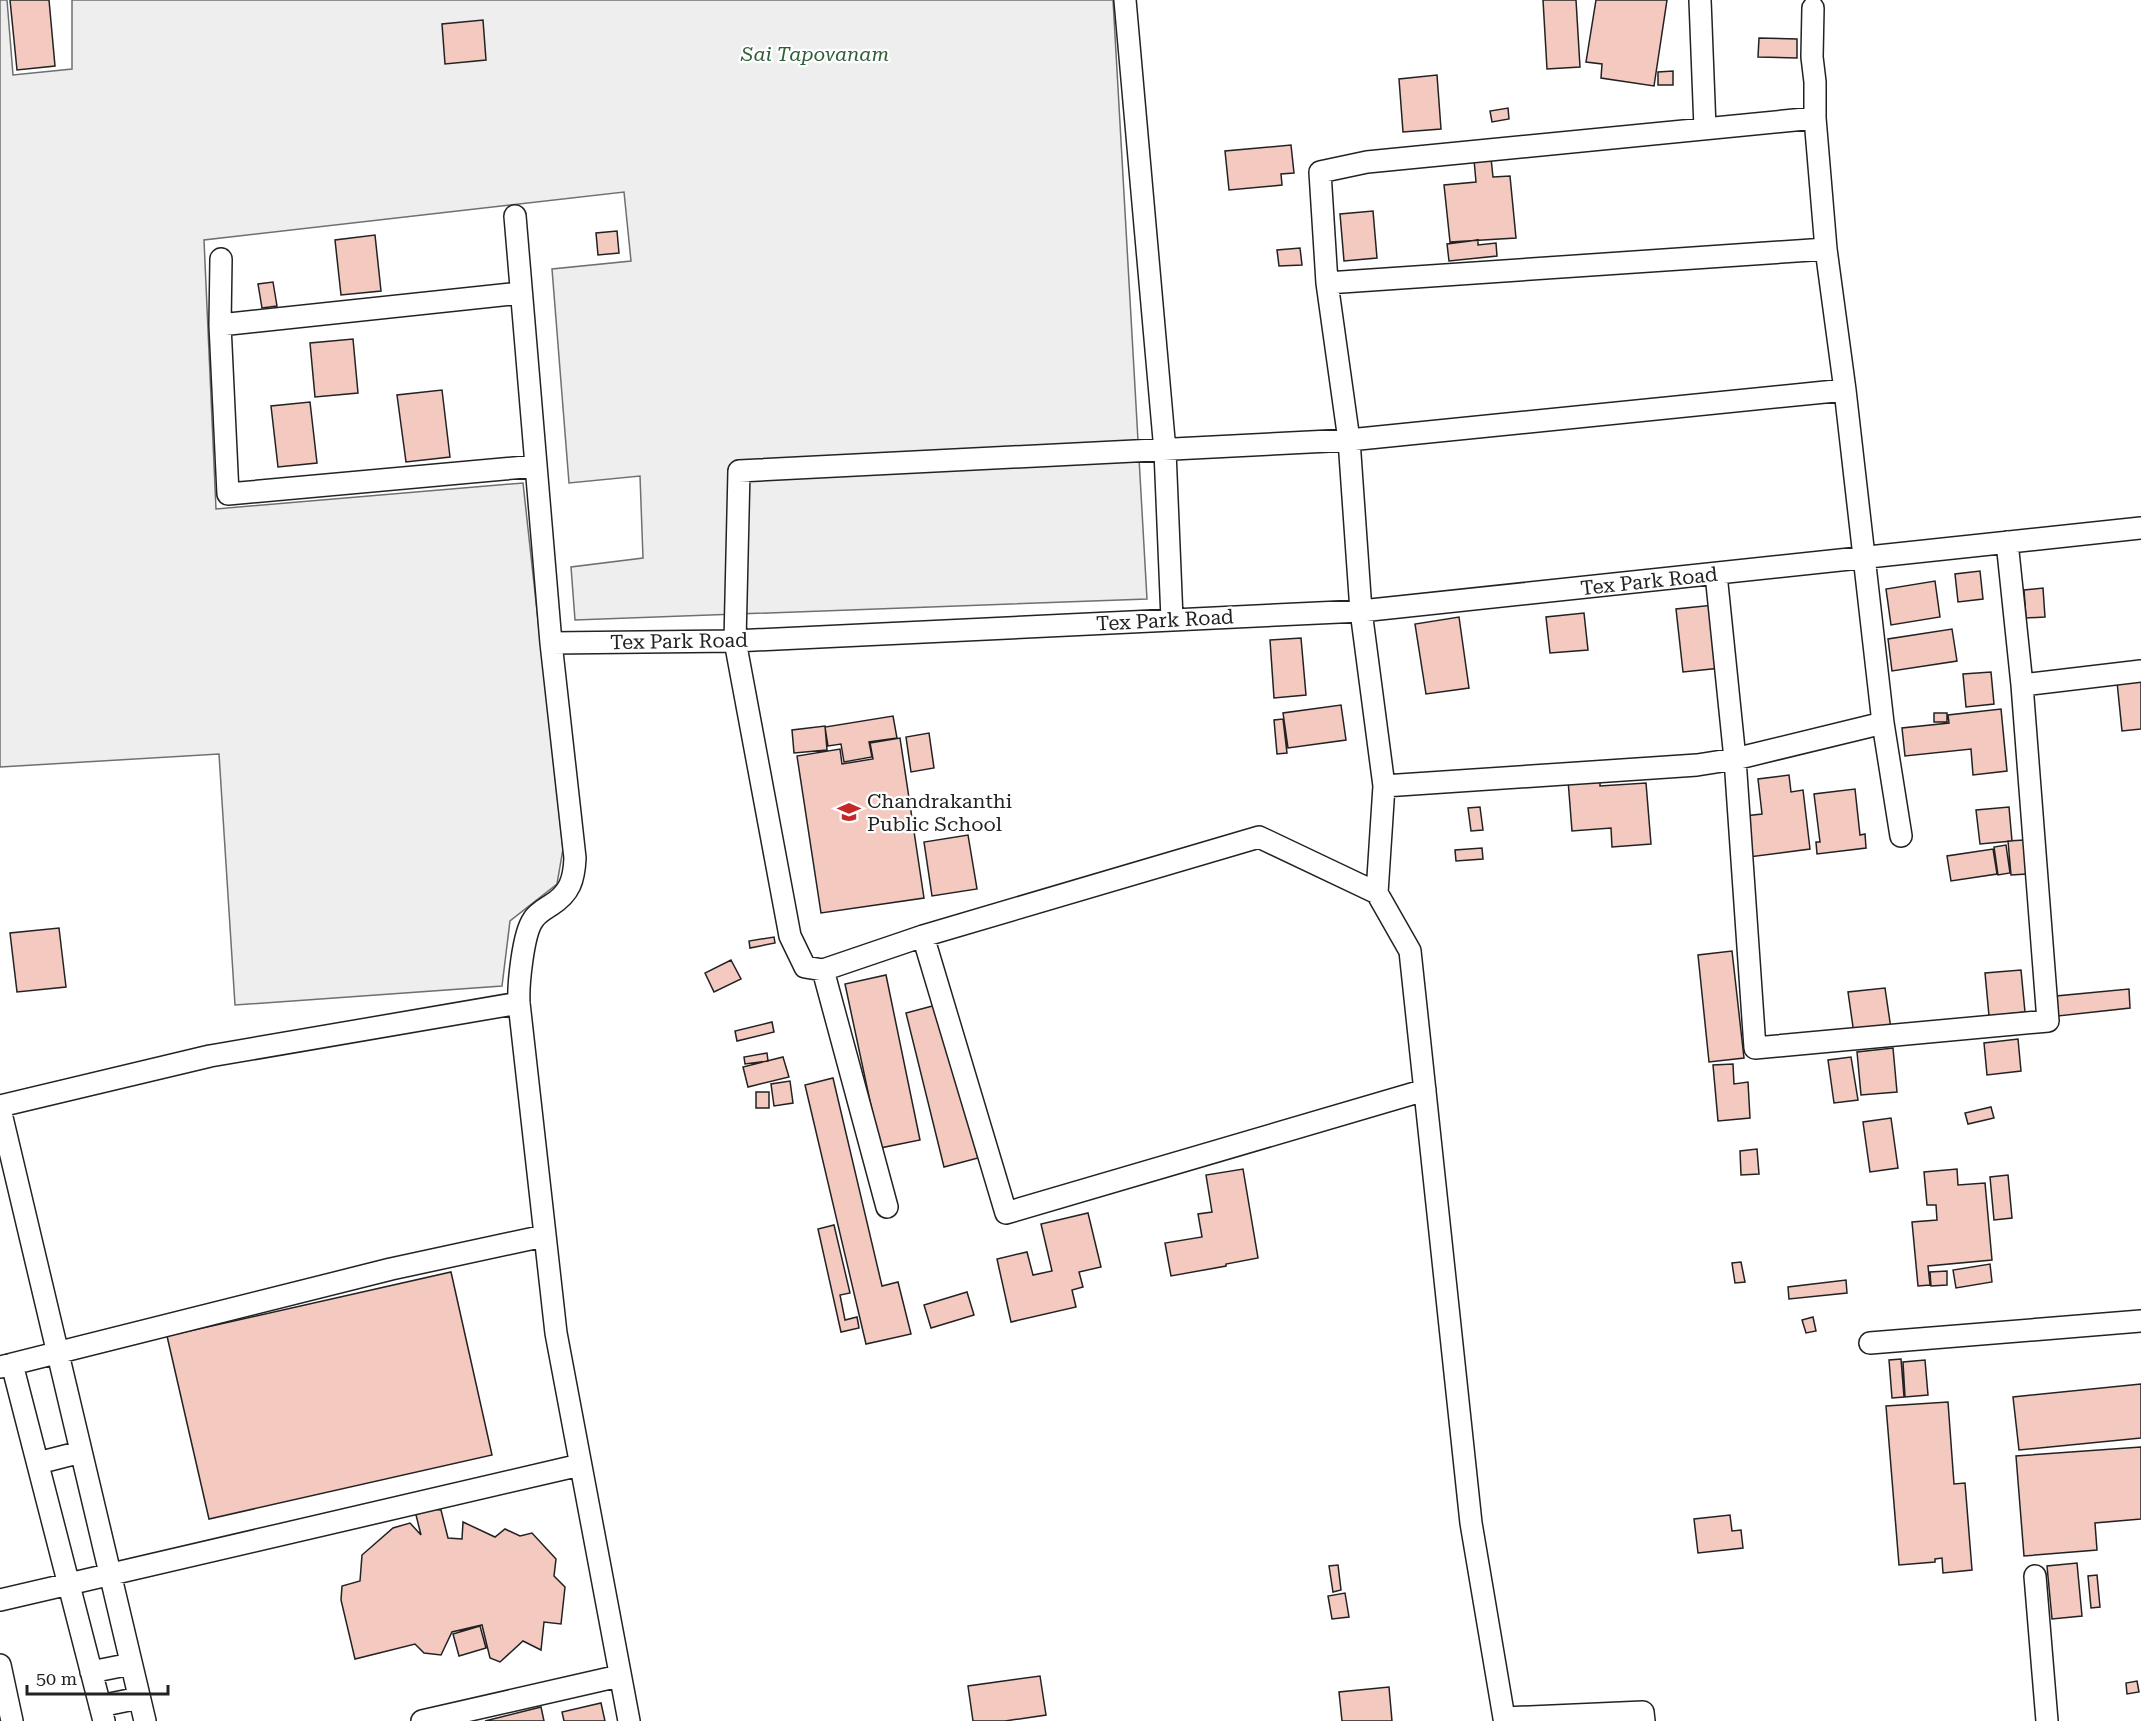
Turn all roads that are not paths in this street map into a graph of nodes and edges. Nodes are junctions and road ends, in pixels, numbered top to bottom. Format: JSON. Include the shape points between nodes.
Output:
{"nodes":[{"id":1,"x":1125,"y":0,"type":"edge"},
{"id":2,"x":1700,"y":0,"type":"edge"},
{"id":3,"x":1813,"y":8,"type":"dead end"},
{"id":4,"x":1815,"y":118,"type":"junction"},
{"id":5,"x":1705,"y":128,"type":"junction"},
{"id":6,"x":515,"y":216,"type":"dead end"},
{"id":7,"x":1826,"y":249,"type":"junction"},
{"id":8,"x":221,"y":259,"type":"dead end"},
{"id":9,"x":1327,"y":283,"type":"junction"},
{"id":10,"x":521,"y":293,"type":"junction"},
{"id":11,"x":220,"y":325,"type":"junction"},
{"id":12,"x":1845,"y":390,"type":"junction"},
{"id":13,"x":1349,"y":440,"type":"junction"},
{"id":14,"x":1165,"y":451,"type":"junction"},
{"id":15,"x":536,"y":466,"type":"junction"},
{"id":16,"x":2141,"y":528,"type":"edge"},
{"id":17,"x":2007,"y":542,"type":"junction"},
{"id":18,"x":1864,"y":558,"type":"junction"},
{"id":19,"x":1716,"y":574,"type":"junction"},
{"id":20,"x":1360,"y":611,"type":"junction"},
{"id":21,"x":1172,"y":619,"type":"junction"},
{"id":22,"x":735,"y":641,"type":"junction"},
{"id":23,"x":551,"y":642,"type":"junction"},
{"id":24,"x":2141,"y":671,"type":"edge"},
{"id":25,"x":2022,"y":685,"type":"junction"},
{"id":26,"x":1883,"y":723,"type":"junction"},
{"id":27,"x":1735,"y":759,"type":"junction"},
{"id":28,"x":1384,"y":786,"type":"junction"},
{"id":29,"x":1901,"y":836,"type":"dead end"},
{"id":30,"x":1377,"y":892,"type":"junction"},
{"id":31,"x":923,"y":936,"type":"junction"},
{"id":32,"x":824,"y":970,"type":"junction"},
{"id":33,"x":518,"y":995,"type":"junction"},
{"id":34,"x":1425,"y":1090,"type":"junction"},
{"id":35,"x":0,"y":1107,"type":"edge"},
{"id":36,"x":887,"y":1207,"type":"dead end"},
{"id":37,"x":544,"y":1236,"type":"junction"},
{"id":38,"x":2141,"y":1321,"type":"edge"},
{"id":39,"x":1870,"y":1343,"type":"dead end"},
{"id":40,"x":58,"y":1352,"type":"junction"},
{"id":41,"x":6,"y":1365,"type":"edge"},
{"id":42,"x":81,"y":1452,"type":"junction"},
{"id":43,"x":38,"y":1463,"type":"junction"},
{"id":44,"x":580,"y":1465,"type":"junction"},
{"id":45,"x":109,"y":1575,"type":"junction"},
{"id":46,"x":2035,"y":1576,"type":"dead end"},
{"id":47,"x":69,"y":1584,"type":"junction"},
{"id":48,"x":0,"y":1600,"type":"edge"},
{"id":49,"x":131,"y":1664,"type":"junction"},
{"id":50,"x":0,"y":1665,"type":"edge"},
{"id":51,"x":92,"y":1672,"type":"junction"},
{"id":52,"x":619,"y":1676,"type":"junction"},
{"id":53,"x":139,"y":1698,"type":"junction"},
{"id":54,"x":102,"y":1713,"type":"edge"},
{"id":55,"x":12,"y":1721,"type":"edge"},
{"id":56,"x":145,"y":1721,"type":"edge"},
{"id":57,"x":422,"y":1721,"type":"edge"},
{"id":58,"x":629,"y":1721,"type":"edge"},
{"id":59,"x":1644,"y":1721,"type":"edge"},
{"id":60,"x":2047,"y":1721,"type":"edge"}],
"edges":[{"from":1,"to":14,"type":"street"},
{"from":2,"to":5,"type":"street"},
{"from":3,"to":4,"type":"street"},
{"from":4,"to":5,"type":"street"},
{"from":4,"to":7,"type":"street"},
{"from":5,"to":9,"type":"street","via":[[1367,162],[1320,172]]},
{"from":6,"to":10,"type":"street"},
{"from":7,"to":9,"type":"street"},
{"from":7,"to":12,"type":"street"},
{"from":8,"to":11,"type":"street"},
{"from":9,"to":13,"type":"street"},
{"from":10,"to":11,"type":"street"},
{"from":10,"to":15,"type":"street"},
{"from":11,"to":15,"type":"street","via":[[228,494]]},
{"from":12,"to":13,"type":"street"},
{"from":12,"to":18,"type":"street"},
{"from":13,"to":14,"type":"street"},
{"from":13,"to":20,"type":"street"},
{"from":14,"to":21,"type":"street"},
{"from":14,"to":22,"type":"street","via":[[739,471]]},
{"from":15,"to":23,"type":"street"},
{"from":16,"to":17,"type":"street","name":"Tex Park Road"},
{"from":17,"to":18,"type":"street","name":"Tex Park Road"},
{"from":17,"to":25,"type":"street"},
{"from":18,"to":19,"type":"street","name":"Tex Park Road"},
{"from":18,"to":26,"type":"street"},
{"from":19,"to":20,"type":"street","name":"Tex Park Road"},
{"from":19,"to":27,"type":"street"},
{"from":20,"to":21,"type":"street","name":"Tex Park Road"},
{"from":20,"to":28,"type":"street"},
{"from":21,"to":22,"type":"street","name":"Tex Park Road"},
{"from":22,"to":23,"type":"street","name":"Tex Park Road"},
{"from":22,"to":32,"type":"street","via":[[790,936],[805,967]]},
{"from":23,"to":33,"type":"street","via":[[574,871],[572,885],[565,895],[534,917],[528,927]]},
{"from":24,"to":25,"type":"street"},
{"from":25,"to":27,"type":"street","via":[[2048,1022],[1755,1048]]},
{"from":26,"to":27,"type":"street"},
{"from":26,"to":29,"type":"street"},
{"from":27,"to":28,"type":"street"},
{"from":28,"to":30,"type":"street"},
{"from":30,"to":31,"type":"street","via":[[1259,837]]},
{"from":30,"to":34,"type":"street","via":[[1410,951]]},
{"from":31,"to":32,"type":"street"},
{"from":31,"to":34,"type":"street","via":[[1006,1213]]},
{"from":32,"to":36,"type":"street"},
{"from":33,"to":35,"type":"street","via":[[210,1056]]},
{"from":33,"to":37,"type":"street"},
{"from":34,"to":59,"type":"street","via":[[1470,1512],[1504,1718],[1643,1712]]},
{"from":35,"to":40,"type":"street"},
{"from":37,"to":40,"type":"street","via":[[391,1269]]},
{"from":37,"to":44,"type":"street","via":[[556,1333]]},
{"from":38,"to":39,"type":"street"},
{"from":40,"to":41,"type":"street"},
{"from":40,"to":42,"type":"street"},
{"from":41,"to":43,"type":"street"},
{"from":42,"to":43,"type":"street"},
{"from":42,"to":45,"type":"street"},
{"from":43,"to":47,"type":"street"},
{"from":44,"to":45,"type":"street"},
{"from":44,"to":52,"type":"street"},
{"from":45,"to":47,"type":"street"},
{"from":45,"to":49,"type":"street"},
{"from":46,"to":60,"type":"street"},
{"from":47,"to":48,"type":"street"},
{"from":47,"to":51,"type":"street"},
{"from":49,"to":51,"type":"street"},
{"from":49,"to":53,"type":"street"},
{"from":50,"to":55,"type":"street"},
{"from":51,"to":54,"type":"street"},
{"from":52,"to":57,"type":"street"},
{"from":52,"to":58,"type":"street"},
{"from":53,"to":54,"type":"street"},
{"from":53,"to":56,"type":"street"}]}
